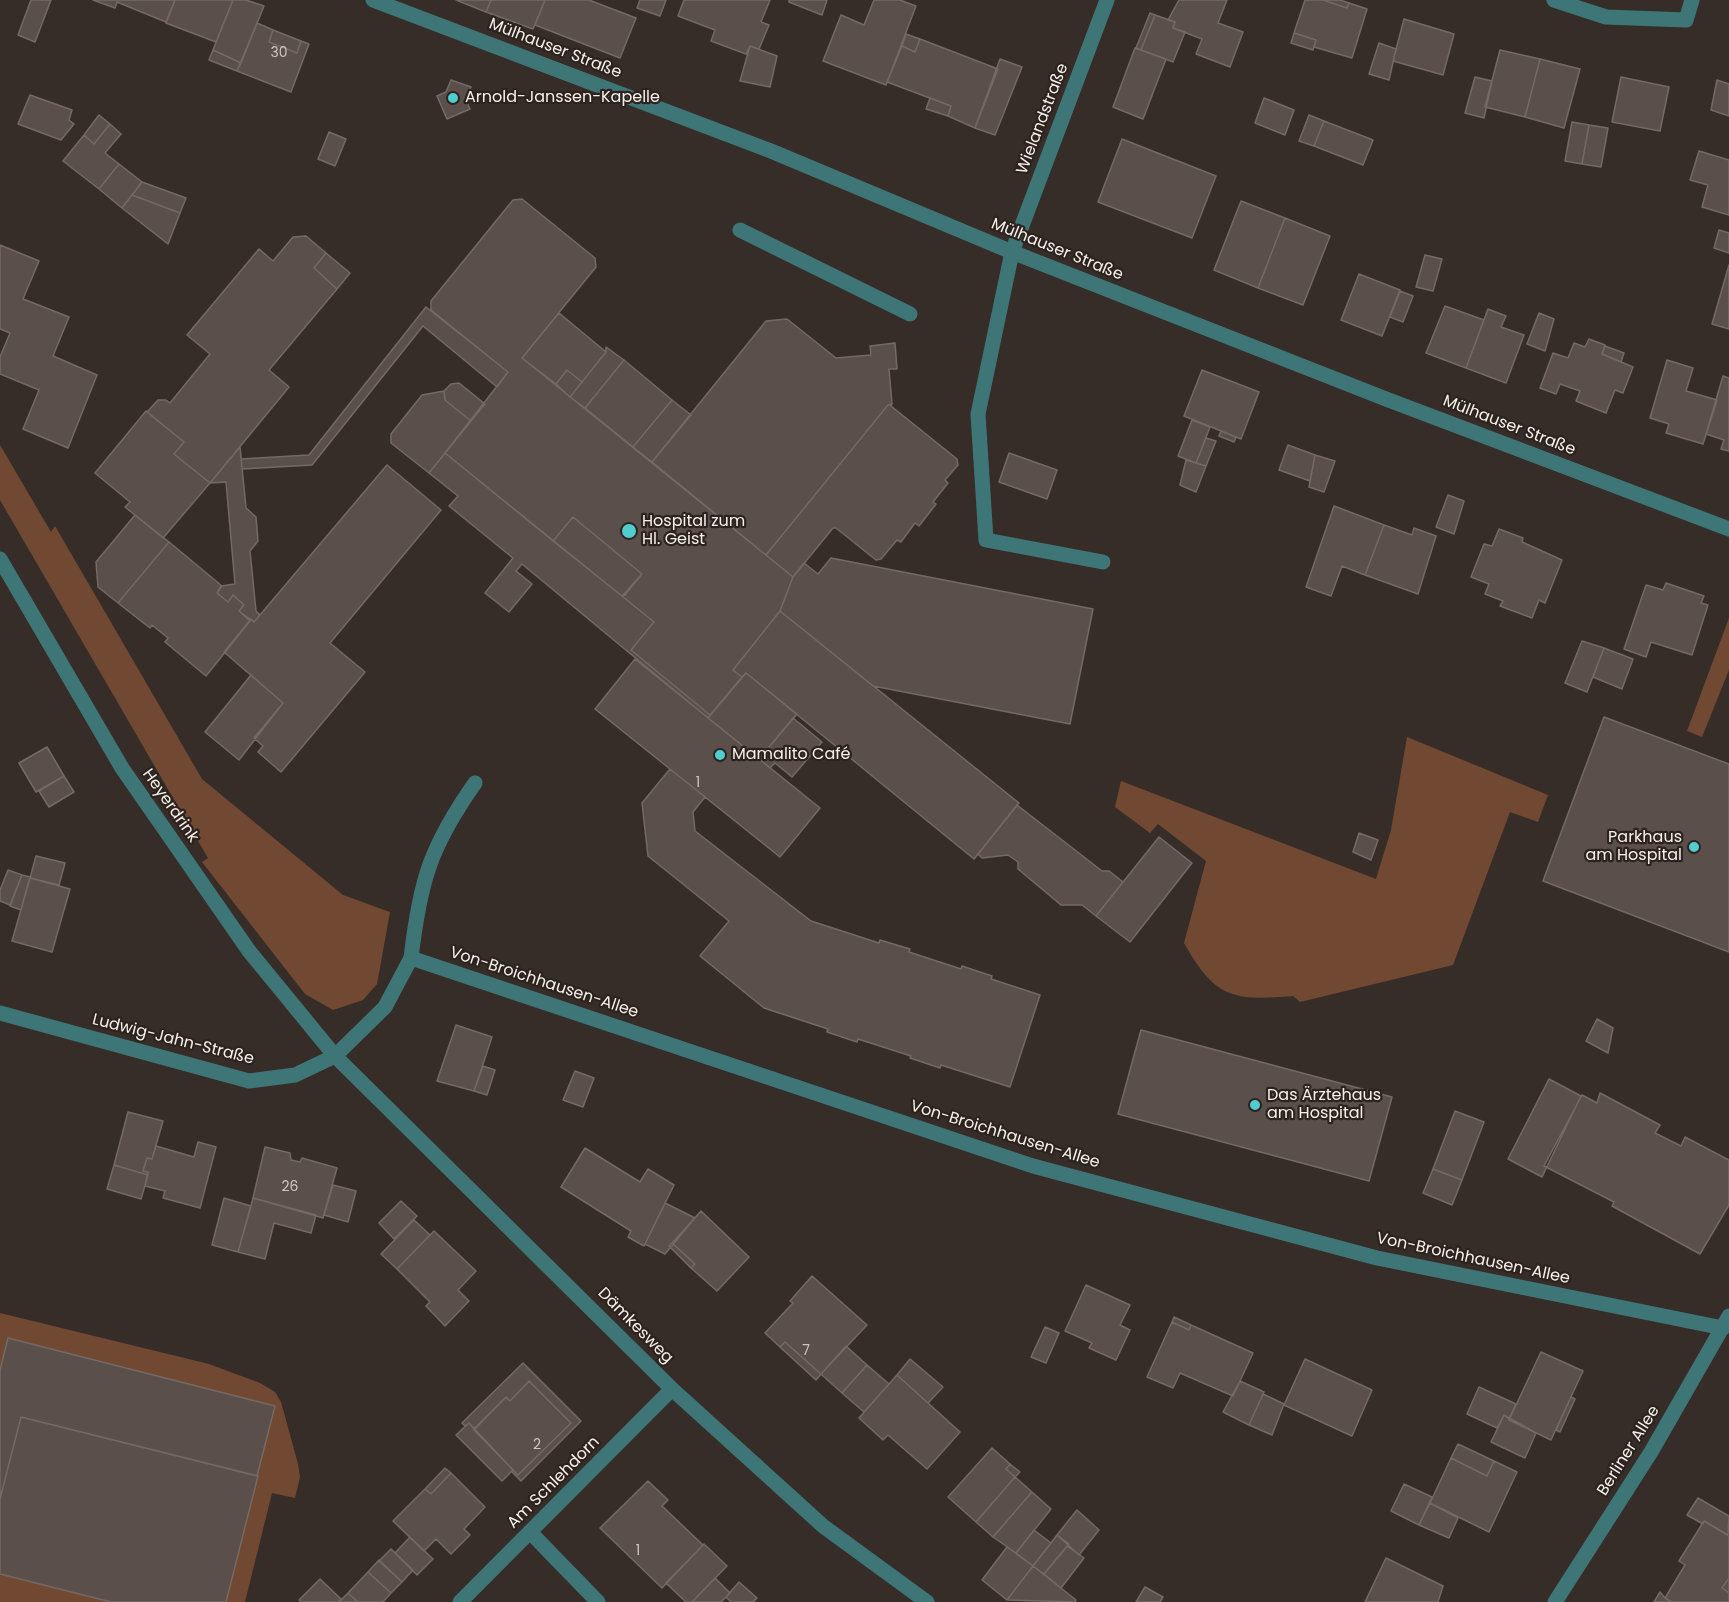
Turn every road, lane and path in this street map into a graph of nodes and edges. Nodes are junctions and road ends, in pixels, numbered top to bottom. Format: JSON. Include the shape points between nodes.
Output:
{"nodes":[{"id":1,"x":373,"y":0,"type":"edge"},
{"id":2,"x":1107,"y":0,"type":"edge"},
{"id":3,"x":1554,"y":0,"type":"edge"},
{"id":4,"x":1692,"y":0,"type":"edge"},
{"id":5,"x":740,"y":230,"type":"dead end"},
{"id":6,"x":1012,"y":252,"type":"junction"},
{"id":7,"x":910,"y":314,"type":"dead end"},
{"id":8,"x":1729,"y":529,"type":"edge"},
{"id":9,"x":0,"y":559,"type":"edge"},
{"id":10,"x":1103,"y":562,"type":"dead end"},
{"id":11,"x":475,"y":783,"type":"dead end"},
{"id":12,"x":411,"y":958,"type":"junction"},
{"id":13,"x":0,"y":1013,"type":"edge"},
{"id":14,"x":336,"y":1056,"type":"junction"},
{"id":15,"x":1726,"y":1322,"type":"edge"},
{"id":16,"x":672,"y":1389,"type":"junction"},
{"id":17,"x":530,"y":1532,"type":"junction"},
{"id":18,"x":460,"y":1602,"type":"edge"},
{"id":19,"x":598,"y":1602,"type":"edge"},
{"id":20,"x":927,"y":1602,"type":"edge"},
{"id":21,"x":1555,"y":1602,"type":"edge"}],
"edges":[{"from":1,"to":6,"type":"street","name":"Mülhauser Straße","via":[[771,151]]},
{"from":2,"to":6,"type":"street","name":"Wielandstraße"},
{"from":3,"to":4,"type":"street","via":[[1606,17],[1686,20]]},
{"from":5,"to":7,"type":"street"},
{"from":6,"to":8,"type":"street","name":"Mülhauser Straße"},
{"from":6,"to":10,"type":"street","name":"Wielandstraße","via":[[978,414],[986,540]]},
{"from":9,"to":14,"type":"street","name":"Heyerdrink","via":[[122,768],[249,951]]},
{"from":11,"to":12,"type":"street","via":[[448,821],[430,858],[418,901]]},
{"from":12,"to":14,"type":"street","via":[[385,1007]]},
{"from":12,"to":15,"type":"street","name":"Von-Broichhausen-Allee","via":[[1033,1166],[1377,1257]]},
{"from":13,"to":14,"type":"street","name":"Ludwig-Jahn-Straße","via":[[249,1081],[295,1075]]},
{"from":14,"to":16,"type":"street","name":"Dämkesweg"},
{"from":15,"to":21,"type":"street","name":"Berliner Allee","via":[[1651,1452]]},
{"from":16,"to":17,"type":"street","name":"Am Schlehdorn"},
{"from":16,"to":20,"type":"street","name":"Dämkesweg","via":[[823,1526]]},
{"from":17,"to":18,"type":"street","name":"Am Schlehdorn"},
{"from":17,"to":19,"type":"street"}]}
